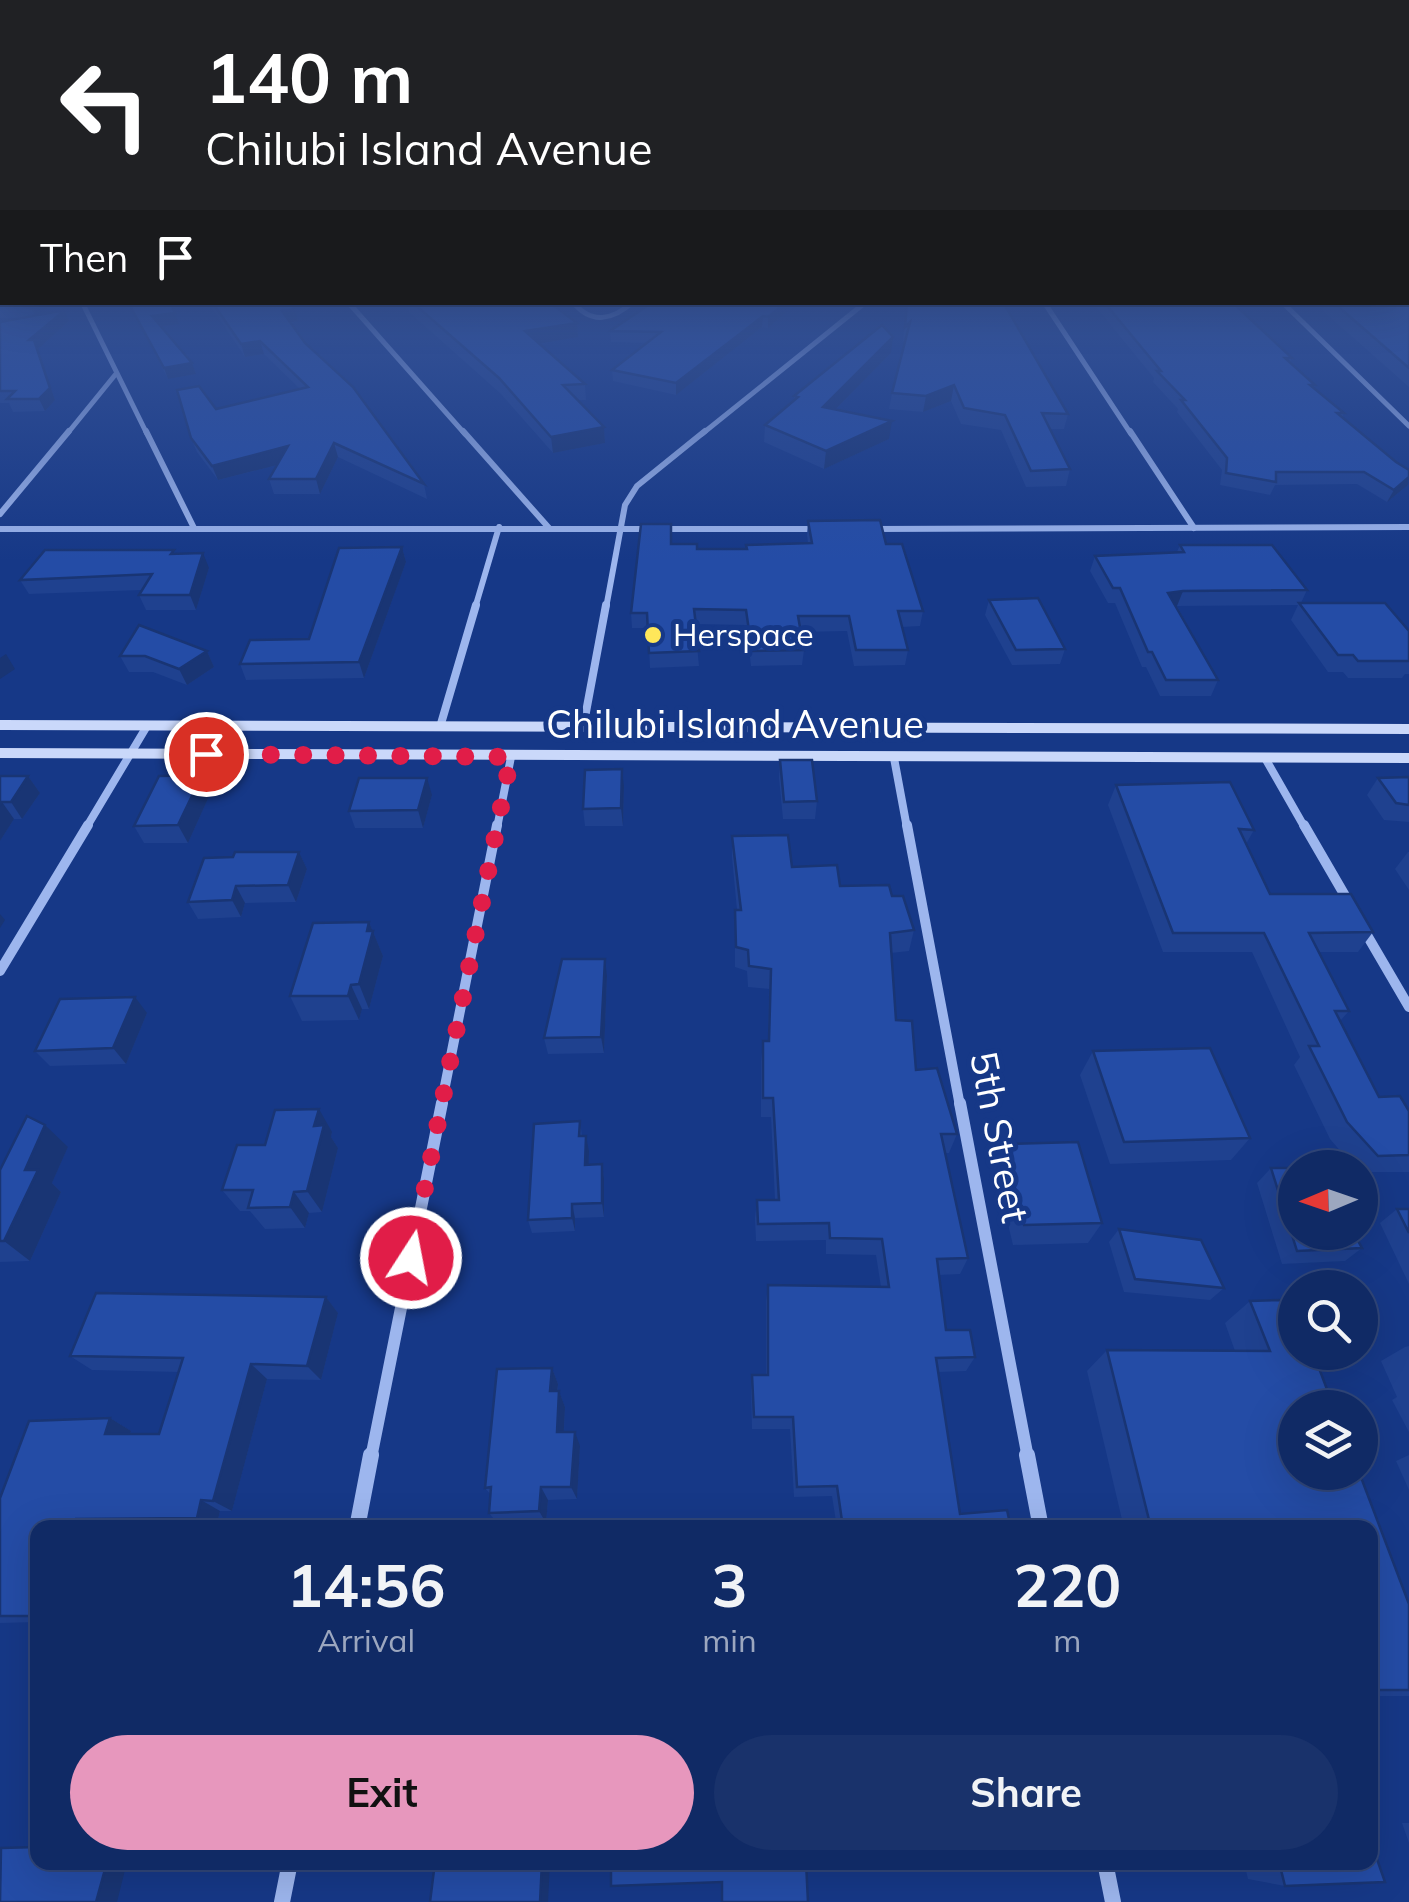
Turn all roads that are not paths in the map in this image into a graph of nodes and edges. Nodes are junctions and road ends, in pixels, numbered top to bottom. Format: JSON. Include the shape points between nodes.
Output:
{"nodes":[{"id":1,"x":107,"y":384,"type":"edge"},
{"id":2,"x":120,"y":384,"type":"edge"},
{"id":3,"x":422,"y":384,"type":"edge"},
{"id":4,"x":764,"y":384,"type":"edge"},
{"id":5,"x":1098,"y":384,"type":"edge"},
{"id":6,"x":1365,"y":384,"type":"edge"},
{"id":7,"x":1409,"y":426,"type":"edge"},
{"id":8,"x":0,"y":514,"type":"edge"},
{"id":9,"x":498,"y":527,"type":"junction"},
{"id":10,"x":1409,"y":527,"type":"edge"},
{"id":11,"x":0,"y":528,"type":"edge"},
{"id":12,"x":194,"y":528,"type":"junction"},
{"id":13,"x":549,"y":528,"type":"junction"},
{"id":14,"x":1194,"y":528,"type":"junction"},
{"id":15,"x":623,"y":529,"type":"junction"},
{"id":16,"x":820,"y":529,"type":"edge"},
{"id":17,"x":859,"y":529,"type":"edge"},
{"id":18,"x":0,"y":726,"type":"edge"},
{"id":19,"x":146,"y":726,"type":"junction"},
{"id":20,"x":440,"y":728,"type":"junction"},
{"id":21,"x":583,"y":728,"type":"junction"},
{"id":22,"x":1409,"y":729,"type":"edge"},
{"id":23,"x":0,"y":753,"type":"edge"},
{"id":24,"x":130,"y":753,"type":"junction"},
{"id":25,"x":511,"y":757,"type":"junction"},
{"id":26,"x":894,"y":758,"type":"junction"},
{"id":27,"x":1265,"y":758,"type":"junction"},
{"id":28,"x":1409,"y":758,"type":"edge"},
{"id":29,"x":0,"y":971,"type":"edge"},
{"id":30,"x":1409,"y":1006,"type":"edge"},
{"id":31,"x":359,"y":1520,"type":"edge"},
{"id":32,"x":1039,"y":1520,"type":"edge"},
{"id":33,"x":288,"y":1870,"type":"edge"},
{"id":34,"x":1107,"y":1870,"type":"edge"},
{"id":35,"x":282,"y":1902,"type":"edge"},
{"id":36,"x":1113,"y":1902,"type":"edge"}],
"edges":[{"from":1,"to":8,"type":"street"},
{"from":2,"to":12,"type":"street"},
{"from":3,"to":13,"type":"street"},
{"from":4,"to":15,"type":"street","via":[[637,486],[625,505]]},
{"from":5,"to":14,"type":"street"},
{"from":6,"to":7,"type":"street"},
{"from":9,"to":12,"type":"street"},
{"from":9,"to":13,"type":"street"},
{"from":9,"to":20,"type":"street"},
{"from":10,"to":14,"type":"street"},
{"from":11,"to":12,"type":"street"},
{"from":13,"to":15,"type":"street"},
{"from":14,"to":17,"type":"street"},
{"from":15,"to":16,"type":"street"},
{"from":15,"to":21,"type":"street"},
{"from":18,"to":19,"type":"street","name":"Chilubi Island Avenue"},
{"from":19,"to":20,"type":"street","name":"Chilubi Island Avenue"},
{"from":19,"to":24,"type":"street"},
{"from":20,"to":21,"type":"street","name":"Chilubi Island Avenue"},
{"from":21,"to":22,"type":"street","name":"Chilubi Island Avenue"},
{"from":23,"to":24,"type":"street","name":"Chilubi Island Avenue"},
{"from":24,"to":25,"type":"street","name":"Chilubi Island Avenue"},
{"from":24,"to":29,"type":"street"},
{"from":25,"to":26,"type":"street","name":"Chilubi Island Avenue"},
{"from":25,"to":31,"type":"street"},
{"from":26,"to":27,"type":"street","name":"Chilubi Island Avenue"},
{"from":26,"to":32,"type":"street","name":"5th Street"},
{"from":27,"to":28,"type":"street","name":"Chilubi Island Avenue"},
{"from":27,"to":30,"type":"street"},
{"from":33,"to":35,"type":"street"},
{"from":34,"to":36,"type":"street"}]}
